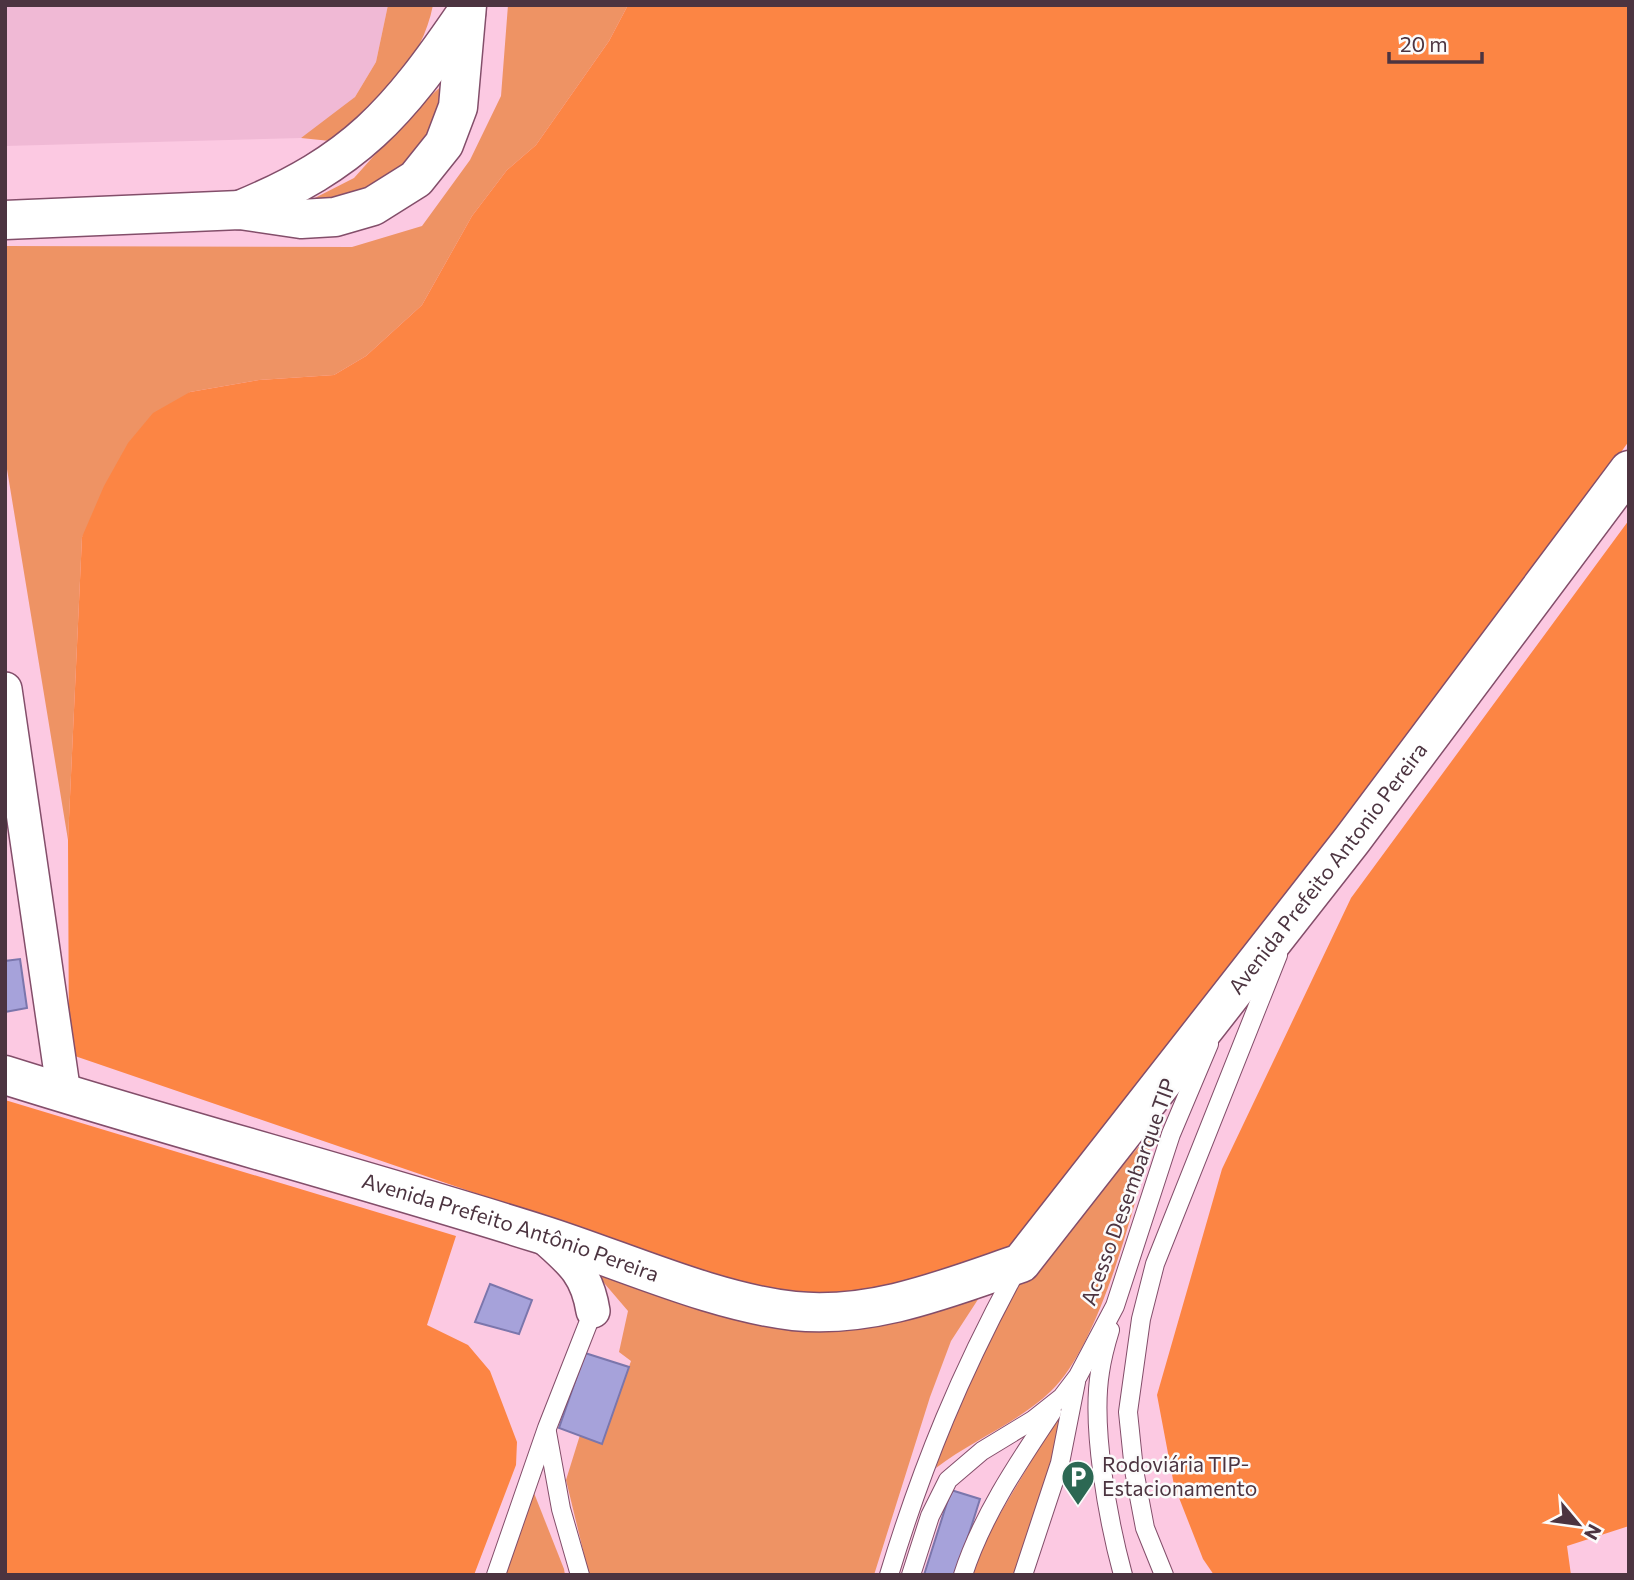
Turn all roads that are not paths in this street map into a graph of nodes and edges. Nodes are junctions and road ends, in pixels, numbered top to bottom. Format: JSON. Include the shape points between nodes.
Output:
{"nodes":[{"id":1,"x":467,"y":8,"type":"edge"},
{"id":2,"x":240,"y":210,"type":"junction"},
{"id":3,"x":5,"y":220,"type":"edge"},
{"id":4,"x":1629,"y":470,"type":"edge"},
{"id":5,"x":5,"y":688,"type":"edge"},
{"id":6,"x":1296,"y":910,"type":"junction"},
{"id":7,"x":1225,"y":1005,"type":"junction"},
{"id":8,"x":5,"y":1075,"type":"edge"},
{"id":9,"x":64,"y":1094,"type":"junction"},
{"id":10,"x":540,"y":1234,"type":"junction"},
{"id":11,"x":1021,"y":1263,"type":"junction"},
{"id":12,"x":1115,"y":1306,"type":"junction"},
{"id":13,"x":593,"y":1311,"type":"joint"},
{"id":14,"x":1078,"y":1376,"type":"junction"},
{"id":15,"x":1062,"y":1397,"type":"junction"},
{"id":16,"x":547,"y":1429,"type":"junction"},
{"id":17,"x":1116,"y":1550,"type":"junction"},
{"id":18,"x":496,"y":1575,"type":"edge"},
{"id":19,"x":580,"y":1575,"type":"edge"},
{"id":20,"x":889,"y":1575,"type":"edge"},
{"id":21,"x":911,"y":1575,"type":"edge"},
{"id":22,"x":963,"y":1575,"type":"edge"},
{"id":23,"x":1023,"y":1575,"type":"edge"},
{"id":24,"x":1111,"y":1575,"type":"edge"},
{"id":25,"x":1123,"y":1575,"type":"edge"},
{"id":26,"x":1164,"y":1575,"type":"edge"}],
"edges":[{"from":1,"to":2,"type":"street","via":[[429,68],[387,120],[315,175]]},
{"from":1,"to":2,"type":"street","via":[[458,107],[444,144],[416,179],[373,206],[335,217],[301,219]]},
{"from":2,"to":3,"type":"street"},
{"from":4,"to":6,"type":"street","name":"Avenida Prefeito Antonio Pereira"},
{"from":5,"to":9,"type":"street"},
{"from":6,"to":7,"type":"street","name":"Avenida Prefeito Antonio Pereira"},
{"from":6,"to":26,"type":"lane","via":[[1155,1264],[1141,1319],[1128,1412],[1145,1528]]},
{"from":7,"to":11,"type":"street","name":"Avenida Prefeito Antonio Pereira"},
{"from":7,"to":12,"type":"lane","name":"Acesso Desembarque TIP","via":[[1171,1134]]},
{"from":8,"to":9,"type":"street","name":"Avenida Prefeito Antônio Pereira"},
{"from":9,"to":10,"type":"street","name":"Avenida Prefeito Antônio Pereira"},
{"from":10,"to":11,"type":"street","name":"Avenida Prefeito Antônio Pereira","via":[[728,1297],[793,1311],[878,1307]]},
{"from":10,"to":13,"type":"street","via":[[574,1263],[589,1287]]},
{"from":11,"to":20,"type":"lane","via":[[941,1422]]},
{"from":12,"to":14,"type":"lane","name":"Acesso Desembarque TIP"},
{"from":12,"to":17,"type":"lane","via":[[1099,1373],[1100,1437]]},
{"from":13,"to":16,"type":"lane"},
{"from":14,"to":15,"type":"lane","name":"Acesso Desembarque TIP"},
{"from":14,"to":23,"type":"lane","via":[[1059,1463]]},
{"from":15,"to":21,"type":"lane","name":"Acesso Desembarque TIP","via":[[971,1458],[948,1480],[930,1516]]},
{"from":15,"to":22,"type":"lane","via":[[1019,1461],[974,1543]]},
{"from":16,"to":18,"type":"lane"},
{"from":16,"to":19,"type":"lane","via":[[561,1509]]},
{"from":17,"to":24,"type":"lane"},
{"from":17,"to":25,"type":"lane"}]}
